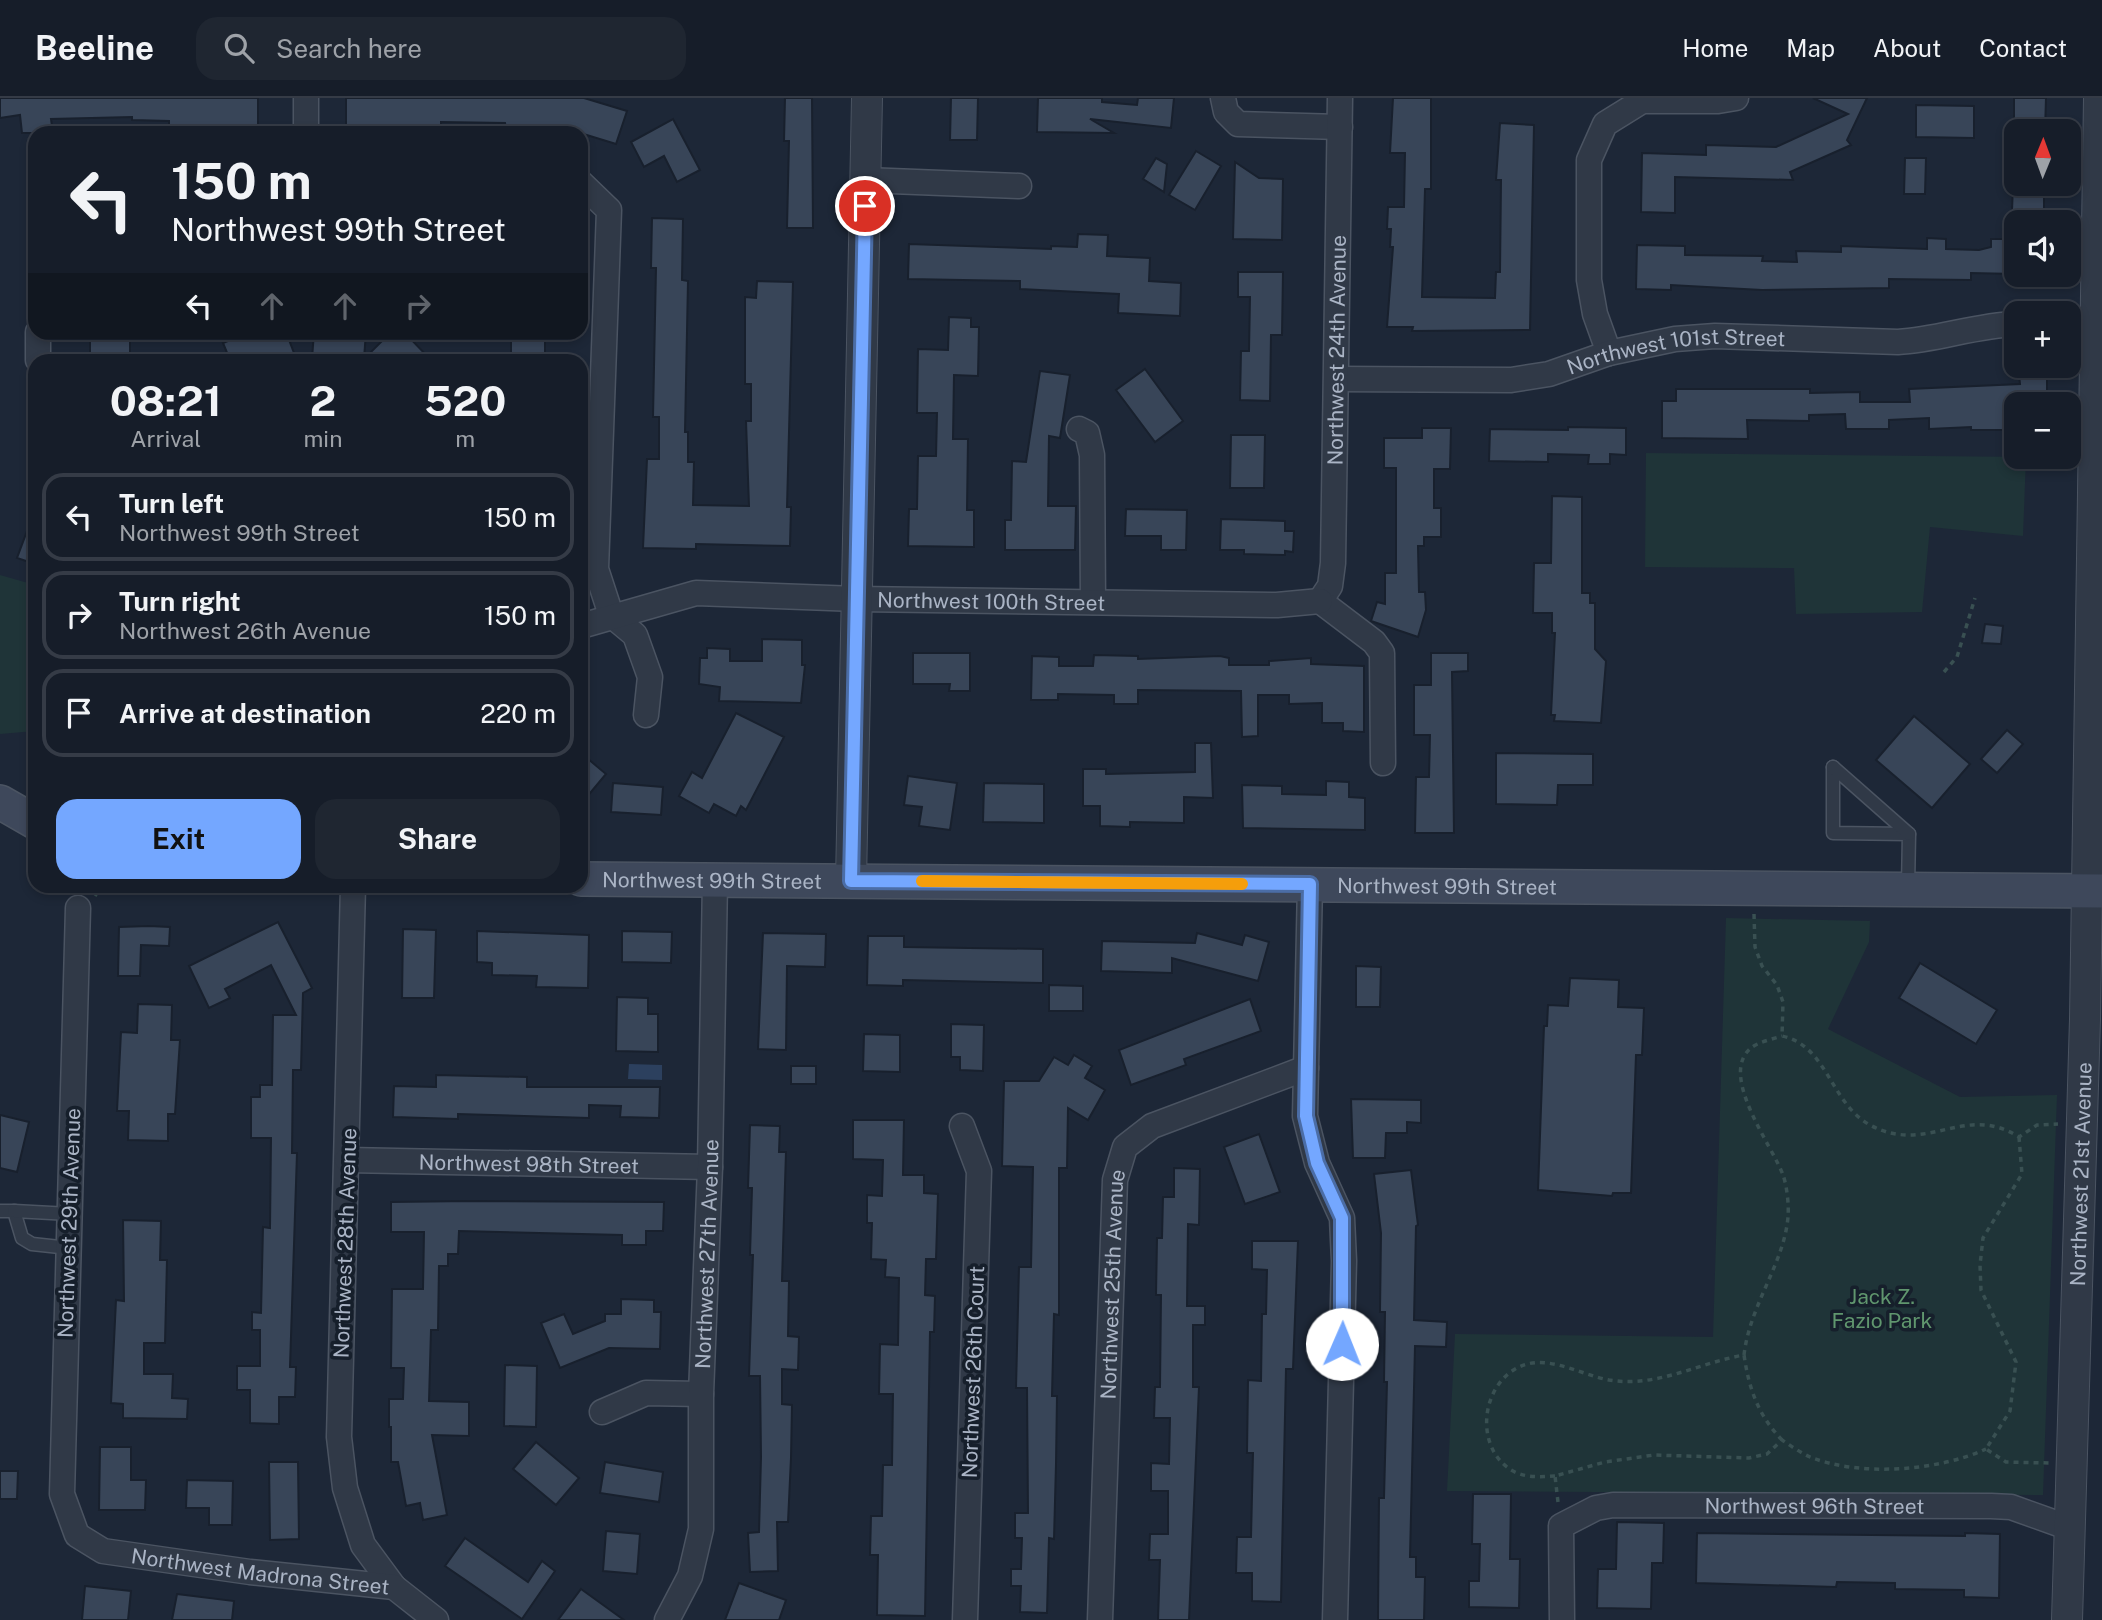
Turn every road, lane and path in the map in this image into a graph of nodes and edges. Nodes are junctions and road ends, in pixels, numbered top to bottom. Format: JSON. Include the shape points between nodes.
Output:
{"nodes":[{"id":1,"x":306,"y":98,"type":"edge"},
{"id":2,"x":867,"y":98,"type":"edge"},
{"id":3,"x":1223,"y":98,"type":"edge"},
{"id":4,"x":1340,"y":98,"type":"edge"},
{"id":5,"x":1736,"y":98,"type":"edge"},
{"id":6,"x":2099,"y":98,"type":"edge"},
{"id":7,"x":306,"y":126,"type":"edge"},
{"id":8,"x":1340,"y":127,"type":"junction"},
{"id":9,"x":865,"y":180,"type":"junction"},
{"id":10,"x":1019,"y":186,"type":"dead end"},
{"id":11,"x":588,"y":190,"type":"edge"},
{"id":12,"x":2088,"y":324,"type":"edge"},
{"id":13,"x":2004,"y":325,"type":"edge"},
{"id":14,"x":1609,"y":354,"type":"junction"},
{"id":15,"x":1337,"y":379,"type":"junction"},
{"id":16,"x":1079,"y":429,"type":"dead end"},
{"id":17,"x":1975,"y":598,"type":"dead end"},
{"id":18,"x":857,"y":599,"type":"junction"},
{"id":19,"x":1320,"y":601,"type":"junction"},
{"id":20,"x":1093,"y":602,"type":"junction"},
{"id":21,"x":611,"y":615,"type":"junction"},
{"id":22,"x":588,"y":623,"type":"edge"},
{"id":23,"x":1944,"y":672,"type":"dead end"},
{"id":24,"x":646,"y":715,"type":"dead end"},
{"id":25,"x":1383,"y":763,"type":"dead end"},
{"id":26,"x":0,"y":802,"type":"edge"},
{"id":27,"x":28,"y":818,"type":"edge"},
{"id":28,"x":1909,"y":834,"type":"junction"},
{"id":29,"x":588,"y":879,"type":"edge"},
{"id":30,"x":715,"y":880,"type":"junction"},
{"id":31,"x":851,"y":881,"type":"junction"},
{"id":32,"x":1310,"y":884,"type":"junction"},
{"id":33,"x":1753,"y":888,"type":"junction"},
{"id":34,"x":1908,"y":889,"type":"junction"},
{"id":35,"x":2094,"y":891,"type":"edge"},
{"id":36,"x":353,"y":893,"type":"edge"},
{"id":37,"x":78,"y":908,"type":"dead end"},
{"id":38,"x":1782,"y":1036,"type":"junction"},
{"id":39,"x":1306,"y":1068,"type":"junction"},
{"id":40,"x":2081,"y":1124,"type":"junction"},
{"id":41,"x":962,"y":1126,"type":"dead end"},
{"id":42,"x":2019,"y":1137,"type":"junction"},
{"id":43,"x":347,"y":1160,"type":"junction"},
{"id":44,"x":710,"y":1167,"type":"junction"},
{"id":45,"x":0,"y":1211,"type":"edge"},
{"id":46,"x":14,"y":1211,"type":"junction"},
{"id":47,"x":70,"y":1214,"type":"junction"},
{"id":48,"x":69,"y":1248,"type":"junction"},
{"id":49,"x":1744,"y":1355,"type":"junction"},
{"id":50,"x":701,"y":1394,"type":"junction"},
{"id":51,"x":602,"y":1412,"type":"dead end"},
{"id":52,"x":1782,"y":1440,"type":"junction"},
{"id":53,"x":1986,"y":1450,"type":"junction"},
{"id":54,"x":2070,"y":1465,"type":"junction"},
{"id":55,"x":1555,"y":1476,"type":"junction"},
{"id":56,"x":1561,"y":1526,"type":"junction"},
{"id":57,"x":2067,"y":1527,"type":"junction"},
{"id":58,"x":77,"y":1535,"type":"joint"},
{"id":59,"x":394,"y":1587,"type":"junction"},
{"id":60,"x":436,"y":1620,"type":"edge"},
{"id":61,"x":667,"y":1620,"type":"edge"},
{"id":62,"x":965,"y":1620,"type":"edge"},
{"id":63,"x":1100,"y":1620,"type":"edge"},
{"id":64,"x":1335,"y":1620,"type":"edge"},
{"id":65,"x":1562,"y":1620,"type":"edge"},
{"id":66,"x":2067,"y":1620,"type":"edge"}],
"edges":[{"from":1,"to":7,"type":"street"},
{"from":2,"to":9,"type":"street"},
{"from":3,"to":8,"type":"street","via":[[1226,112],[1238,124]]},
{"from":4,"to":8,"type":"street","name":"Northwest 24th Avenue"},
{"from":5,"to":14,"type":"street","via":[[1642,102],[1605,124],[1589,160],[1589,280]]},
{"from":6,"to":12,"type":"street","name":"Northwest 21st Avenue"},
{"from":8,"to":15,"type":"street","name":"Northwest 24th Avenue"},
{"from":9,"to":10,"type":"street"},
{"from":9,"to":18,"type":"street"},
{"from":11,"to":21,"type":"street","via":[[609,210],[596,569]]},
{"from":12,"to":35,"type":"street","name":"Northwest 21st Avenue"},
{"from":13,"to":14,"type":"street","name":"Northwest 101st Street","via":[[1898,342],[1675,339]]},
{"from":14,"to":15,"type":"street","name":"Northwest 101st Street","via":[[1549,374],[1511,380]]},
{"from":15,"to":19,"type":"street","name":"Northwest 24th Avenue","via":[[1333,563],[1330,586]]},
{"from":16,"to":20,"type":"street","via":[[1087,433],[1092,455]]},
{"from":17,"to":23,"type":"path","via":[[1956,657]]},
{"from":18,"to":20,"type":"street","name":"Northwest 100th Street"},
{"from":18,"to":21,"type":"street","name":"Northwest 100th Street","via":[[696,593]]},
{"from":18,"to":31,"type":"street"},
{"from":19,"to":20,"type":"street","name":"Northwest 100th Street","via":[[1278,605]]},
{"from":19,"to":25,"type":"street","via":[[1382,653]]},
{"from":21,"to":22,"type":"street","name":"Northwest 100th Street"},
{"from":21,"to":24,"type":"street","via":[[635,635],[650,677]]},
{"from":26,"to":27,"type":"main road"},
{"from":28,"to":28,"type":"lane","via":[[1899,825],[1833,767],[1833,833]]},
{"from":28,"to":34,"type":"lane"},
{"from":29,"to":30,"type":"main road","name":"Northwest 99th Street"},
{"from":30,"to":31,"type":"main road","name":"Northwest 99th Street"},
{"from":30,"to":44,"type":"street","name":"Northwest 27th Avenue"},
{"from":31,"to":32,"type":"main road","name":"Northwest 99th Street"},
{"from":32,"to":33,"type":"main road","name":"Northwest 99th Street"},
{"from":32,"to":39,"type":"street"},
{"from":33,"to":34,"type":"main road","name":"Northwest 99th Street"},
{"from":33,"to":38,"type":"path","via":[[1755,947],[1783,1002]]},
{"from":34,"to":35,"type":"main road","name":"Northwest 99th Street"},
{"from":35,"to":40,"type":"street","name":"Northwest 21st Avenue"},
{"from":36,"to":43,"type":"street","name":"Northwest 28th Avenue"},
{"from":37,"to":47,"type":"street","name":"Northwest 29th Avenue"},
{"from":38,"to":42,"type":"path","via":[[1798,1040],[1814,1053],[1845,1103],[1869,1124],[1901,1135],[1927,1136],[1988,1123]]},
{"from":38,"to":49,"type":"path","via":[[1752,1047],[1742,1061],[1742,1095],[1785,1178],[1788,1217],[1747,1328]]},
{"from":39,"to":63,"type":"street","name":"Northwest 25th Avenue","via":[[1152,1126],[1125,1147],[1115,1180]]},
{"from":39,"to":64,"type":"street","via":[[1306,1116],[1317,1163],[1342,1218]]},
{"from":40,"to":42,"type":"path","via":[[2037,1125]]},
{"from":40,"to":54,"type":"street","name":"Northwest 21st Avenue"},
{"from":41,"to":62,"type":"street","name":"Northwest 26th Court","via":[[979,1171]]},
{"from":42,"to":53,"type":"path","via":[[2022,1174],[1983,1238],[1980,1265],[1981,1290],[2016,1362],[2010,1411]]},
{"from":43,"to":44,"type":"street","name":"Northwest 98th Street"},
{"from":43,"to":59,"type":"street","name":"Northwest 28th Avenue","via":[[339,1437],[345,1488],[363,1545]]},
{"from":44,"to":50,"type":"street","name":"Northwest 27th Avenue"},
{"from":45,"to":46,"type":"lane"},
{"from":46,"to":47,"type":"lane"},
{"from":46,"to":48,"type":"lane","via":[[22,1238],[32,1244]]},
{"from":47,"to":48,"type":"street","name":"Northwest 29th Avenue"},
{"from":48,"to":58,"type":"street","name":"Northwest 29th Avenue","via":[[62,1494]]},
{"from":49,"to":52,"type":"path","via":[[1755,1402]]},
{"from":49,"to":55,"type":"path","via":[[1637,1382],[1609,1380],[1551,1363],[1513,1370],[1496,1385],[1486,1406],[1487,1431],[1497,1454],[1511,1470],[1532,1477]]},
{"from":50,"to":51,"type":"street","via":[[646,1393]]},
{"from":50,"to":61,"type":"street","name":"Northwest 27th Avenue","via":[[701,1529],[690,1576]]},
{"from":52,"to":53,"type":"path","via":[[1809,1456],[1859,1467],[1941,1466]]},
{"from":52,"to":55,"type":"path","via":[[1767,1454],[1749,1458],[1654,1455]]},
{"from":53,"to":54,"type":"path","via":[[2006,1462]]},
{"from":54,"to":57,"type":"street","name":"Northwest 21st Avenue"},
{"from":55,"to":56,"type":"path"},
{"from":56,"to":57,"type":"street","name":"Northwest 96th Street","via":[[1613,1504],[2011,1507]]},
{"from":56,"to":65,"type":"street"},
{"from":57,"to":66,"type":"street","name":"Northwest 21st Avenue"},
{"from":58,"to":59,"type":"street","name":"Northwest Madrona Street","via":[[103,1551]]},
{"from":59,"to":60,"type":"street","name":"Northwest Madrona Street"}]}
